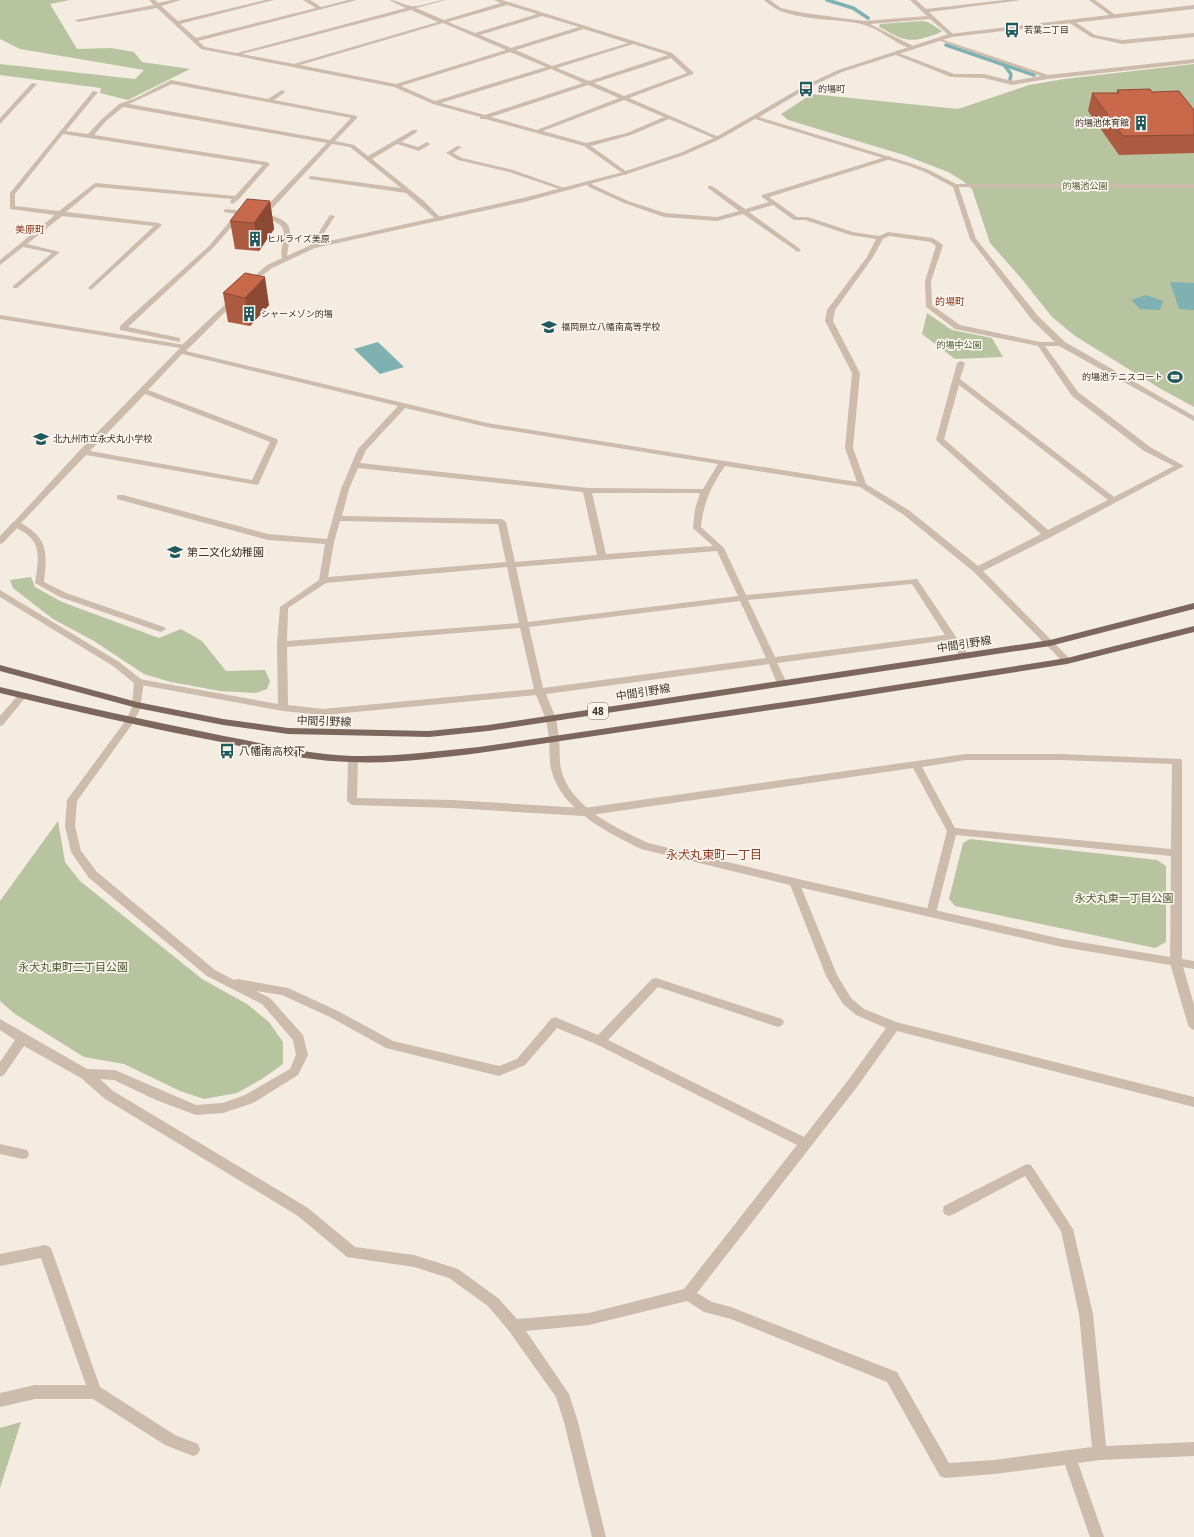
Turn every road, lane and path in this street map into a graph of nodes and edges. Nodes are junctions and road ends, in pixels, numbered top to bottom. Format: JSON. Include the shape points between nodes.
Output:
{"nodes":[{"id":1,"x":152,"y":0,"type":"edge"},
{"id":2,"x":178,"y":0,"type":"edge"},
{"id":3,"x":271,"y":0,"type":"edge"},
{"id":4,"x":306,"y":0,"type":"edge"},
{"id":5,"x":354,"y":0,"type":"edge"},
{"id":6,"x":392,"y":0,"type":"edge"},
{"id":7,"x":443,"y":0,"type":"edge"},
{"id":8,"x":497,"y":0,"type":"edge"},
{"id":9,"x":514,"y":0,"type":"edge"},
{"id":10,"x":767,"y":0,"type":"edge"},
{"id":11,"x":913,"y":0,"type":"edge"},
{"id":12,"x":976,"y":0,"type":"edge"},
{"id":13,"x":1018,"y":0,"type":"edge"},
{"id":14,"x":1092,"y":0,"type":"edge"},
{"id":15,"x":506,"y":3,"type":"junction"},
{"id":16,"x":981,"y":4,"type":"junction"},
{"id":17,"x":158,"y":5,"type":"junction"},
{"id":18,"x":1194,"y":7,"type":"edge"},
{"id":19,"x":320,"y":8,"type":"junction"},
{"id":20,"x":411,"y":8,"type":"junction"},
{"id":21,"x":925,"y":11,"type":"junction"},
{"id":22,"x":542,"y":14,"type":"junction"},
{"id":23,"x":1114,"y":16,"type":"junction"},
{"id":24,"x":931,"y":18,"type":"junction"},
{"id":25,"x":78,"y":20,"type":"dead end"},
{"id":26,"x":444,"y":21,"type":"junction"},
{"id":27,"x":1070,"y":21,"type":"junction"},
{"id":28,"x":177,"y":23,"type":"junction"},
{"id":29,"x":864,"y":23,"type":"junction"},
{"id":30,"x":585,"y":27,"type":"junction"},
{"id":31,"x":475,"y":35,"type":"junction"},
{"id":32,"x":951,"y":35,"type":"junction"},
{"id":33,"x":1194,"y":35,"type":"edge"},
{"id":34,"x":940,"y":39,"type":"junction"},
{"id":35,"x":195,"y":40,"type":"junction"},
{"id":36,"x":632,"y":43,"type":"junction"},
{"id":37,"x":911,"y":47,"type":"junction"},
{"id":38,"x":512,"y":50,"type":"junction"},
{"id":39,"x":894,"y":53,"type":"junction"},
{"id":40,"x":236,"y":54,"type":"junction"},
{"id":41,"x":672,"y":56,"type":"junction"},
{"id":42,"x":1194,"y":61,"type":"edge"},
{"id":43,"x":295,"y":66,"type":"junction"},
{"id":44,"x":553,"y":68,"type":"junction"},
{"id":45,"x":1048,"y":77,"type":"junction"},
{"id":46,"x":590,"y":83,"type":"junction"},
{"id":47,"x":34,"y":84,"type":"dead end"},
{"id":48,"x":396,"y":86,"type":"junction"},
{"id":49,"x":95,"y":92,"type":"dead end"},
{"id":50,"x":282,"y":92,"type":"dead end"},
{"id":51,"x":626,"y":98,"type":"junction"},
{"id":52,"x":270,"y":101,"type":"junction"},
{"id":53,"x":435,"y":103,"type":"junction"},
{"id":54,"x":122,"y":105,"type":"junction"},
{"id":55,"x":670,"y":117,"type":"junction"},
{"id":56,"x":754,"y":117,"type":"junction"},
{"id":57,"x":482,"y":118,"type":"junction"},
{"id":58,"x":0,"y":122,"type":"edge"},
{"id":59,"x":415,"y":131,"type":"dead end"},
{"id":60,"x":62,"y":132,"type":"junction"},
{"id":61,"x":536,"y":132,"type":"junction"},
{"id":62,"x":90,"y":136,"type":"junction"},
{"id":63,"x":718,"y":138,"type":"junction"},
{"id":64,"x":333,"y":142,"type":"junction"},
{"id":65,"x":396,"y":142,"type":"junction"},
{"id":66,"x":427,"y":144,"type":"dead end"},
{"id":67,"x":586,"y":145,"type":"junction"},
{"id":68,"x":459,"y":147,"type":"dead end"},
{"id":69,"x":889,"y":158,"type":"junction"},
{"id":70,"x":368,"y":159,"type":"junction"},
{"id":71,"x":625,"y":173,"type":"junction"},
{"id":72,"x":311,"y":178,"type":"dead end"},
{"id":73,"x":588,"y":182,"type":"junction"},
{"id":74,"x":956,"y":186,"type":"junction"},
{"id":75,"x":1194,"y":186,"type":"edge"},
{"id":76,"x":564,"y":189,"type":"junction"},
{"id":77,"x":701,"y":189,"type":"dead end"},
{"id":78,"x":408,"y":191,"type":"junction"},
{"id":79,"x":237,"y":198,"type":"junction"},
{"id":80,"x":774,"y":203,"type":"junction"},
{"id":81,"x":745,"y":212,"type":"junction"},
{"id":82,"x":60,"y":213,"type":"junction"},
{"id":83,"x":240,"y":213,"type":"junction"},
{"id":84,"x":262,"y":215,"type":"junction"},
{"id":85,"x":332,"y":216,"type":"dead end"},
{"id":86,"x":440,"y":220,"type":"junction"},
{"id":87,"x":880,"y":238,"type":"junction"},
{"id":88,"x":21,"y":245,"type":"junction"},
{"id":89,"x":313,"y":246,"type":"junction"},
{"id":90,"x":798,"y":250,"type":"dead end"},
{"id":91,"x":284,"y":257,"type":"junction"},
{"id":92,"x":0,"y":263,"type":"edge"},
{"id":93,"x":15,"y":287,"type":"dead end"},
{"id":94,"x":91,"y":288,"type":"dead end"},
{"id":95,"x":0,"y":317,"type":"edge"},
{"id":96,"x":1040,"y":344,"type":"junction"},
{"id":97,"x":1062,"y":344,"type":"junction"},
{"id":98,"x":186,"y":347,"type":"junction"},
{"id":99,"x":961,"y":363,"type":"dead end"},
{"id":100,"x":957,"y":380,"type":"junction"},
{"id":101,"x":144,"y":391,"type":"junction"},
{"id":102,"x":403,"y":405,"type":"junction"},
{"id":103,"x":1194,"y":419,"type":"edge"},
{"id":104,"x":83,"y":452,"type":"junction"},
{"id":105,"x":723,"y":463,"type":"junction"},
{"id":106,"x":355,"y":465,"type":"junction"},
{"id":107,"x":862,"y":485,"type":"junction"},
{"id":108,"x":586,"y":490,"type":"junction"},
{"id":109,"x":704,"y":491,"type":"junction"},
{"id":110,"x":120,"y":497,"type":"dead end"},
{"id":111,"x":1113,"y":500,"type":"junction"},
{"id":112,"x":338,"y":518,"type":"junction"},
{"id":113,"x":16,"y":524,"type":"junction"},
{"id":114,"x":1048,"y":535,"type":"junction"},
{"id":115,"x":0,"y":541,"type":"edge"},
{"id":116,"x":330,"y":542,"type":"junction"},
{"id":117,"x":720,"y":548,"type":"junction"},
{"id":118,"x":602,"y":557,"type":"junction"},
{"id":119,"x":511,"y":565,"type":"junction"},
{"id":120,"x":977,"y":570,"type":"junction"},
{"id":121,"x":323,"y":581,"type":"junction"},
{"id":122,"x":0,"y":593,"type":"edge"},
{"id":123,"x":743,"y":598,"type":"junction"},
{"id":124,"x":1194,"y":606,"type":"edge"},
{"id":125,"x":524,"y":625,"type":"junction"},
{"id":126,"x":161,"y":629,"type":"dead end"},
{"id":127,"x":1194,"y":629,"type":"edge"},
{"id":128,"x":952,"y":637,"type":"junction"},
{"id":129,"x":1050,"y":643,"type":"junction"},
{"id":130,"x":282,"y":644,"type":"junction"},
{"id":131,"x":964,"y":656,"type":"junction"},
{"id":132,"x":1067,"y":661,"type":"junction"},
{"id":133,"x":771,"y":662,"type":"junction"},
{"id":134,"x":0,"y":668,"type":"edge"},
{"id":135,"x":139,"y":682,"type":"junction"},
{"id":136,"x":782,"y":683,"type":"junction"},
{"id":137,"x":0,"y":690,"type":"edge"},
{"id":138,"x":541,"y":691,"type":"junction"},
{"id":139,"x":22,"y":696,"type":"junction"},
{"id":140,"x":137,"y":705,"type":"junction"},
{"id":141,"x":283,"y":708,"type":"junction"},
{"id":142,"x":551,"y":719,"type":"junction"},
{"id":143,"x":130,"y":721,"type":"junction"},
{"id":144,"x":0,"y":723,"type":"edge"},
{"id":145,"x":554,"y":738,"type":"junction"},
{"id":146,"x":353,"y":759,"type":"junction"},
{"id":147,"x":916,"y":764,"type":"junction"},
{"id":148,"x":584,"y":812,"type":"junction"},
{"id":149,"x":952,"y":831,"type":"junction"},
{"id":150,"x":1177,"y":853,"type":"junction"},
{"id":151,"x":794,"y":882,"type":"junction"},
{"id":152,"x":931,"y":912,"type":"junction"},
{"id":153,"x":1176,"y":963,"type":"junction"},
{"id":154,"x":1194,"y":965,"type":"edge"},
{"id":155,"x":228,"y":982,"type":"junction"},
{"id":156,"x":778,"y":1022,"type":"dead end"},
{"id":157,"x":0,"y":1024,"type":"edge"},
{"id":158,"x":1194,"y":1025,"type":"edge"},
{"id":159,"x":894,"y":1026,"type":"junction"},
{"id":160,"x":22,"y":1039,"type":"junction"},
{"id":161,"x":600,"y":1041,"type":"junction"},
{"id":162,"x":0,"y":1072,"type":"edge"},
{"id":163,"x":85,"y":1074,"type":"junction"},
{"id":164,"x":1194,"y":1102,"type":"edge"},
{"id":165,"x":806,"y":1144,"type":"junction"},
{"id":166,"x":0,"y":1149,"type":"edge"},
{"id":167,"x":23,"y":1154,"type":"dead end"},
{"id":168,"x":949,"y":1210,"type":"dead end"},
{"id":169,"x":0,"y":1260,"type":"edge"},
{"id":170,"x":688,"y":1294,"type":"junction"},
{"id":171,"x":514,"y":1326,"type":"junction"},
{"id":172,"x":95,"y":1392,"type":"junction"},
{"id":173,"x":0,"y":1400,"type":"edge"},
{"id":174,"x":193,"y":1449,"type":"dead end"},
{"id":175,"x":1194,"y":1449,"type":"edge"},
{"id":176,"x":1100,"y":1453,"type":"junction"},
{"id":177,"x":1069,"y":1457,"type":"junction"},
{"id":178,"x":599,"y":1537,"type":"edge"},
{"id":179,"x":1097,"y":1537,"type":"edge"}],
"edges":[{"from":1,"to":17,"type":"street"},
{"from":2,"to":17,"type":"street"},
{"from":3,"to":28,"type":"street"},
{"from":4,"to":19,"type":"street"},
{"from":5,"to":19,"type":"street"},
{"from":6,"to":20,"type":"street"},
{"from":7,"to":20,"type":"street"},
{"from":8,"to":15,"type":"street"},
{"from":9,"to":15,"type":"street"},
{"from":10,"to":29,"type":"street","via":[[785,11]]},
{"from":11,"to":21,"type":"street"},
{"from":12,"to":16,"type":"street"},
{"from":13,"to":16,"type":"street"},
{"from":14,"to":23,"type":"street"},
{"from":15,"to":22,"type":"street"},
{"from":15,"to":26,"type":"street"},
{"from":16,"to":21,"type":"street"},
{"from":17,"to":25,"type":"street"},
{"from":17,"to":28,"type":"street"},
{"from":18,"to":23,"type":"street"},
{"from":19,"to":35,"type":"street"},
{"from":20,"to":26,"type":"street"},
{"from":20,"to":40,"type":"street"},
{"from":21,"to":24,"type":"street"},
{"from":22,"to":30,"type":"street"},
{"from":22,"to":31,"type":"street"},
{"from":23,"to":27,"type":"street"},
{"from":24,"to":29,"type":"street"},
{"from":24,"to":32,"type":"street"},
{"from":26,"to":31,"type":"street"},
{"from":26,"to":43,"type":"street"},
{"from":27,"to":32,"type":"street"},
{"from":27,"to":33,"type":"street","via":[[1093,36],[1122,42]]},
{"from":28,"to":35,"type":"street"},
{"from":29,"to":37,"type":"street"},
{"from":30,"to":36,"type":"street"},
{"from":30,"to":38,"type":"street"},
{"from":31,"to":38,"type":"street"},
{"from":32,"to":34,"type":"street"},
{"from":34,"to":37,"type":"street"},
{"from":34,"to":45,"type":"street"},
{"from":35,"to":40,"type":"street","via":[[203,48]]},
{"from":36,"to":41,"type":"street"},
{"from":36,"to":44,"type":"street"},
{"from":37,"to":39,"type":"street"},
{"from":38,"to":44,"type":"street"},
{"from":38,"to":48,"type":"street"},
{"from":39,"to":45,"type":"street","via":[[953,76],[984,76],[1012,83]]},
{"from":39,"to":56,"type":"street","via":[[833,74]]},
{"from":40,"to":43,"type":"street"},
{"from":41,"to":46,"type":"street"},
{"from":41,"to":51,"type":"street","via":[[691,73]]},
{"from":42,"to":45,"type":"street"},
{"from":43,"to":48,"type":"street"},
{"from":44,"to":46,"type":"street"},
{"from":44,"to":53,"type":"street"},
{"from":46,"to":51,"type":"street"},
{"from":46,"to":57,"type":"street"},
{"from":47,"to":58,"type":"street"},
{"from":48,"to":53,"type":"street"},
{"from":49,"to":60,"type":"street"},
{"from":50,"to":52,"type":"street"},
{"from":51,"to":55,"type":"street"},
{"from":51,"to":61,"type":"street"},
{"from":52,"to":54,"type":"street","via":[[171,82]]},
{"from":52,"to":64,"type":"street","via":[[355,117]]},
{"from":53,"to":57,"type":"street"},
{"from":54,"to":62,"type":"street"},
{"from":54,"to":64,"type":"street"},
{"from":55,"to":63,"type":"street"},
{"from":55,"to":67,"type":"street","via":[[629,134]]},
{"from":56,"to":63,"type":"street"},
{"from":56,"to":69,"type":"street"},
{"from":57,"to":61,"type":"street"},
{"from":59,"to":65,"type":"street"},
{"from":60,"to":62,"type":"street"},
{"from":60,"to":82,"type":"street","via":[[12,194],[12,208]]},
{"from":61,"to":67,"type":"street"},
{"from":62,"to":79,"type":"street","via":[[266,164]]},
{"from":63,"to":71,"type":"street","via":[[682,154]]},
{"from":64,"to":70,"type":"street","via":[[352,146]]},
{"from":64,"to":84,"type":"street"},
{"from":65,"to":66,"type":"street","via":[[418,149]]},
{"from":65,"to":70,"type":"street"},
{"from":67,"to":71,"type":"street"},
{"from":68,"to":76,"type":"street","via":[[448,153],[460,159],[511,170]]},
{"from":69,"to":74,"type":"street","via":[[927,170]]},
{"from":69,"to":80,"type":"street","via":[[764,196]]},
{"from":70,"to":78,"type":"street"},
{"from":71,"to":73,"type":"street"},
{"from":72,"to":78,"type":"street"},
{"from":73,"to":76,"type":"street"},
{"from":73,"to":81,"type":"street","via":[[591,186],[626,202],[664,215],[717,219]]},
{"from":74,"to":75,"type":"street"},
{"from":74,"to":97,"type":"street","via":[[973,239],[1035,318]]},
{"from":76,"to":86,"type":"street"},
{"from":77,"to":81,"type":"street","via":[[714,186]]},
{"from":78,"to":86,"type":"street"},
{"from":79,"to":82,"type":"street","via":[[96,185]]},
{"from":79,"to":83,"type":"street","via":[[226,212]]},
{"from":80,"to":81,"type":"street"},
{"from":80,"to":87,"type":"street","via":[[796,219],[806,218],[852,234]]},
{"from":81,"to":90,"type":"street"},
{"from":82,"to":88,"type":"street"},
{"from":82,"to":94,"type":"street","via":[[160,224]]},
{"from":83,"to":84,"type":"street"},
{"from":83,"to":98,"type":"street","via":[[211,247],[123,328]]},
{"from":84,"to":91,"type":"street","via":[[277,219],[287,229]]},
{"from":85,"to":89,"type":"street"},
{"from":86,"to":89,"type":"street"},
{"from":87,"to":96,"type":"street","via":[[888,234],[933,240],[940,245],[927,291],[928,306],[944,319],[958,327],[977,332]]},
{"from":87,"to":107,"type":"street","via":[[870,257],[830,310],[829,321],[856,373],[849,448]]},
{"from":88,"to":92,"type":"street"},
{"from":88,"to":93,"type":"street","via":[[57,252]]},
{"from":89,"to":91,"type":"street"},
{"from":91,"to":98,"type":"street","via":[[258,274]]},
{"from":95,"to":98,"type":"street"},
{"from":96,"to":97,"type":"street"},
{"from":96,"to":111,"type":"street","via":[[1075,394],[1147,450],[1180,466]]},
{"from":97,"to":103,"type":"street"},
{"from":98,"to":101,"type":"street"},
{"from":98,"to":102,"type":"street"},
{"from":99,"to":100,"type":"street"},
{"from":100,"to":111,"type":"street"},
{"from":100,"to":114,"type":"street","via":[[940,440]]},
{"from":101,"to":104,"type":"street"},
{"from":101,"to":104,"type":"street","via":[[274,441],[255,483]]},
{"from":102,"to":105,"type":"street","via":[[487,425]]},
{"from":102,"to":106,"type":"street","via":[[362,448]]},
{"from":104,"to":113,"type":"street"},
{"from":105,"to":107,"type":"street"},
{"from":105,"to":109,"type":"street"},
{"from":106,"to":108,"type":"street"},
{"from":106,"to":112,"type":"street","via":[[345,489]]},
{"from":107,"to":120,"type":"street","via":[[907,513]]},
{"from":108,"to":109,"type":"street"},
{"from":108,"to":118,"type":"street"},
{"from":109,"to":117,"type":"street","via":[[697,528]]},
{"from":110,"to":116,"type":"street","via":[[268,537]]},
{"from":111,"to":114,"type":"street"},
{"from":112,"to":116,"type":"street"},
{"from":112,"to":119,"type":"street","via":[[502,522]]},
{"from":113,"to":115,"type":"street"},
{"from":113,"to":126,"type":"street","via":[[32,532],[40,545],[42,560],[39,582],[63,596]]},
{"from":114,"to":120,"type":"street"},
{"from":116,"to":121,"type":"street"},
{"from":117,"to":118,"type":"street"},
{"from":117,"to":123,"type":"street"},
{"from":118,"to":119,"type":"street"},
{"from":119,"to":121,"type":"street"},
{"from":119,"to":125,"type":"street"},
{"from":120,"to":129,"type":"street"},
{"from":121,"to":130,"type":"street","via":[[284,607]]},
{"from":122,"to":135,"type":"street","via":[[116,664]]},
{"from":123,"to":125,"type":"street"},
{"from":123,"to":128,"type":"street","via":[[914,581]]},
{"from":123,"to":133,"type":"street"},
{"from":124,"to":129,"type":"main road","name":"中間引野線","number":"48"},
{"from":125,"to":130,"type":"street"},
{"from":125,"to":138,"type":"street","via":[[537,684]]},
{"from":127,"to":132,"type":"main road","number":"48"},
{"from":128,"to":131,"type":"street"},
{"from":128,"to":133,"type":"street"},
{"from":129,"to":131,"type":"main road","name":"中間引野線","number":"48"},
{"from":129,"to":132,"type":"street"},
{"from":130,"to":141,"type":"street"},
{"from":131,"to":136,"type":"main road","name":"中間引野線","number":"48"},
{"from":132,"to":145,"type":"main road","number":"48"},
{"from":133,"to":136,"type":"street"},
{"from":133,"to":138,"type":"street"},
{"from":134,"to":140,"type":"main road","name":"中間引野線","number":"48"},
{"from":135,"to":140,"type":"street"},
{"from":135,"to":141,"type":"street"},
{"from":136,"to":142,"type":"main road","name":"中間引野線","number":"48"},
{"from":137,"to":139,"type":"main road","number":"48"},
{"from":138,"to":141,"type":"street","via":[[323,712]]},
{"from":138,"to":142,"type":"street"},
{"from":139,"to":143,"type":"main road","number":"48"},
{"from":139,"to":144,"type":"street"},
{"from":140,"to":142,"type":"main road","name":"中間引野線","number":"48","via":[[223,722],[288,731],[354,734],[429,734]]},
{"from":140,"to":143,"type":"street"},
{"from":142,"to":145,"type":"street"},
{"from":143,"to":146,"type":"main road","number":"48","via":[[278,750]]},
{"from":143,"to":155,"type":"street","via":[[72,800],[70,826],[76,852],[93,876],[211,973]]},
{"from":145,"to":146,"type":"main road","number":"48","via":[[433,755]]},
{"from":145,"to":148,"type":"street","via":[[556,769],[564,787]]},
{"from":146,"to":148,"type":"street","via":[[352,801]]},
{"from":147,"to":148,"type":"street"},
{"from":147,"to":149,"type":"street"},
{"from":147,"to":150,"type":"street","via":[[966,757],[1177,761]]},
{"from":148,"to":151,"type":"street","via":[[645,846]]},
{"from":149,"to":150,"type":"street"},
{"from":149,"to":152,"type":"street"},
{"from":150,"to":153,"type":"street"},
{"from":151,"to":152,"type":"street"},
{"from":151,"to":159,"type":"street","via":[[832,976],[847,1001],[860,1012]]},
{"from":152,"to":153,"type":"street","via":[[1062,943]]},
{"from":153,"to":154,"type":"street"},
{"from":153,"to":158,"type":"street"},
{"from":155,"to":161,"type":"street","via":[[284,991],[334,1014],[390,1045],[499,1071],[521,1062],[555,1022]]},
{"from":155,"to":163,"type":"street","via":[[266,1001],[299,1038],[302,1055],[294,1072],[249,1099],[223,1108],[196,1110],[115,1075]]},
{"from":156,"to":161,"type":"street","via":[[656,982]]},
{"from":157,"to":160,"type":"street"},
{"from":159,"to":164,"type":"street"},
{"from":159,"to":165,"type":"street"},
{"from":160,"to":162,"type":"street"},
{"from":160,"to":163,"type":"street"},
{"from":161,"to":165,"type":"street"},
{"from":163,"to":171,"type":"street","via":[[109,1095],[303,1212],[352,1253],[414,1261],[453,1273],[493,1302]]},
{"from":165,"to":170,"type":"street"},
{"from":166,"to":167,"type":"street"},
{"from":168,"to":176,"type":"street","via":[[1027,1169],[1067,1229],[1086,1314]]},
{"from":169,"to":172,"type":"street","via":[[45,1251]]},
{"from":170,"to":171,"type":"street","via":[[589,1319]]},
{"from":170,"to":177,"type":"street","via":[[709,1308],[731,1313],[892,1377],[945,1471]]},
{"from":171,"to":178,"type":"street","via":[[562,1394]]},
{"from":172,"to":173,"type":"street","via":[[34,1392]]},
{"from":172,"to":174,"type":"street","via":[[170,1440]]},
{"from":175,"to":176,"type":"street"},
{"from":176,"to":177,"type":"street"},
{"from":177,"to":179,"type":"street"}]}
